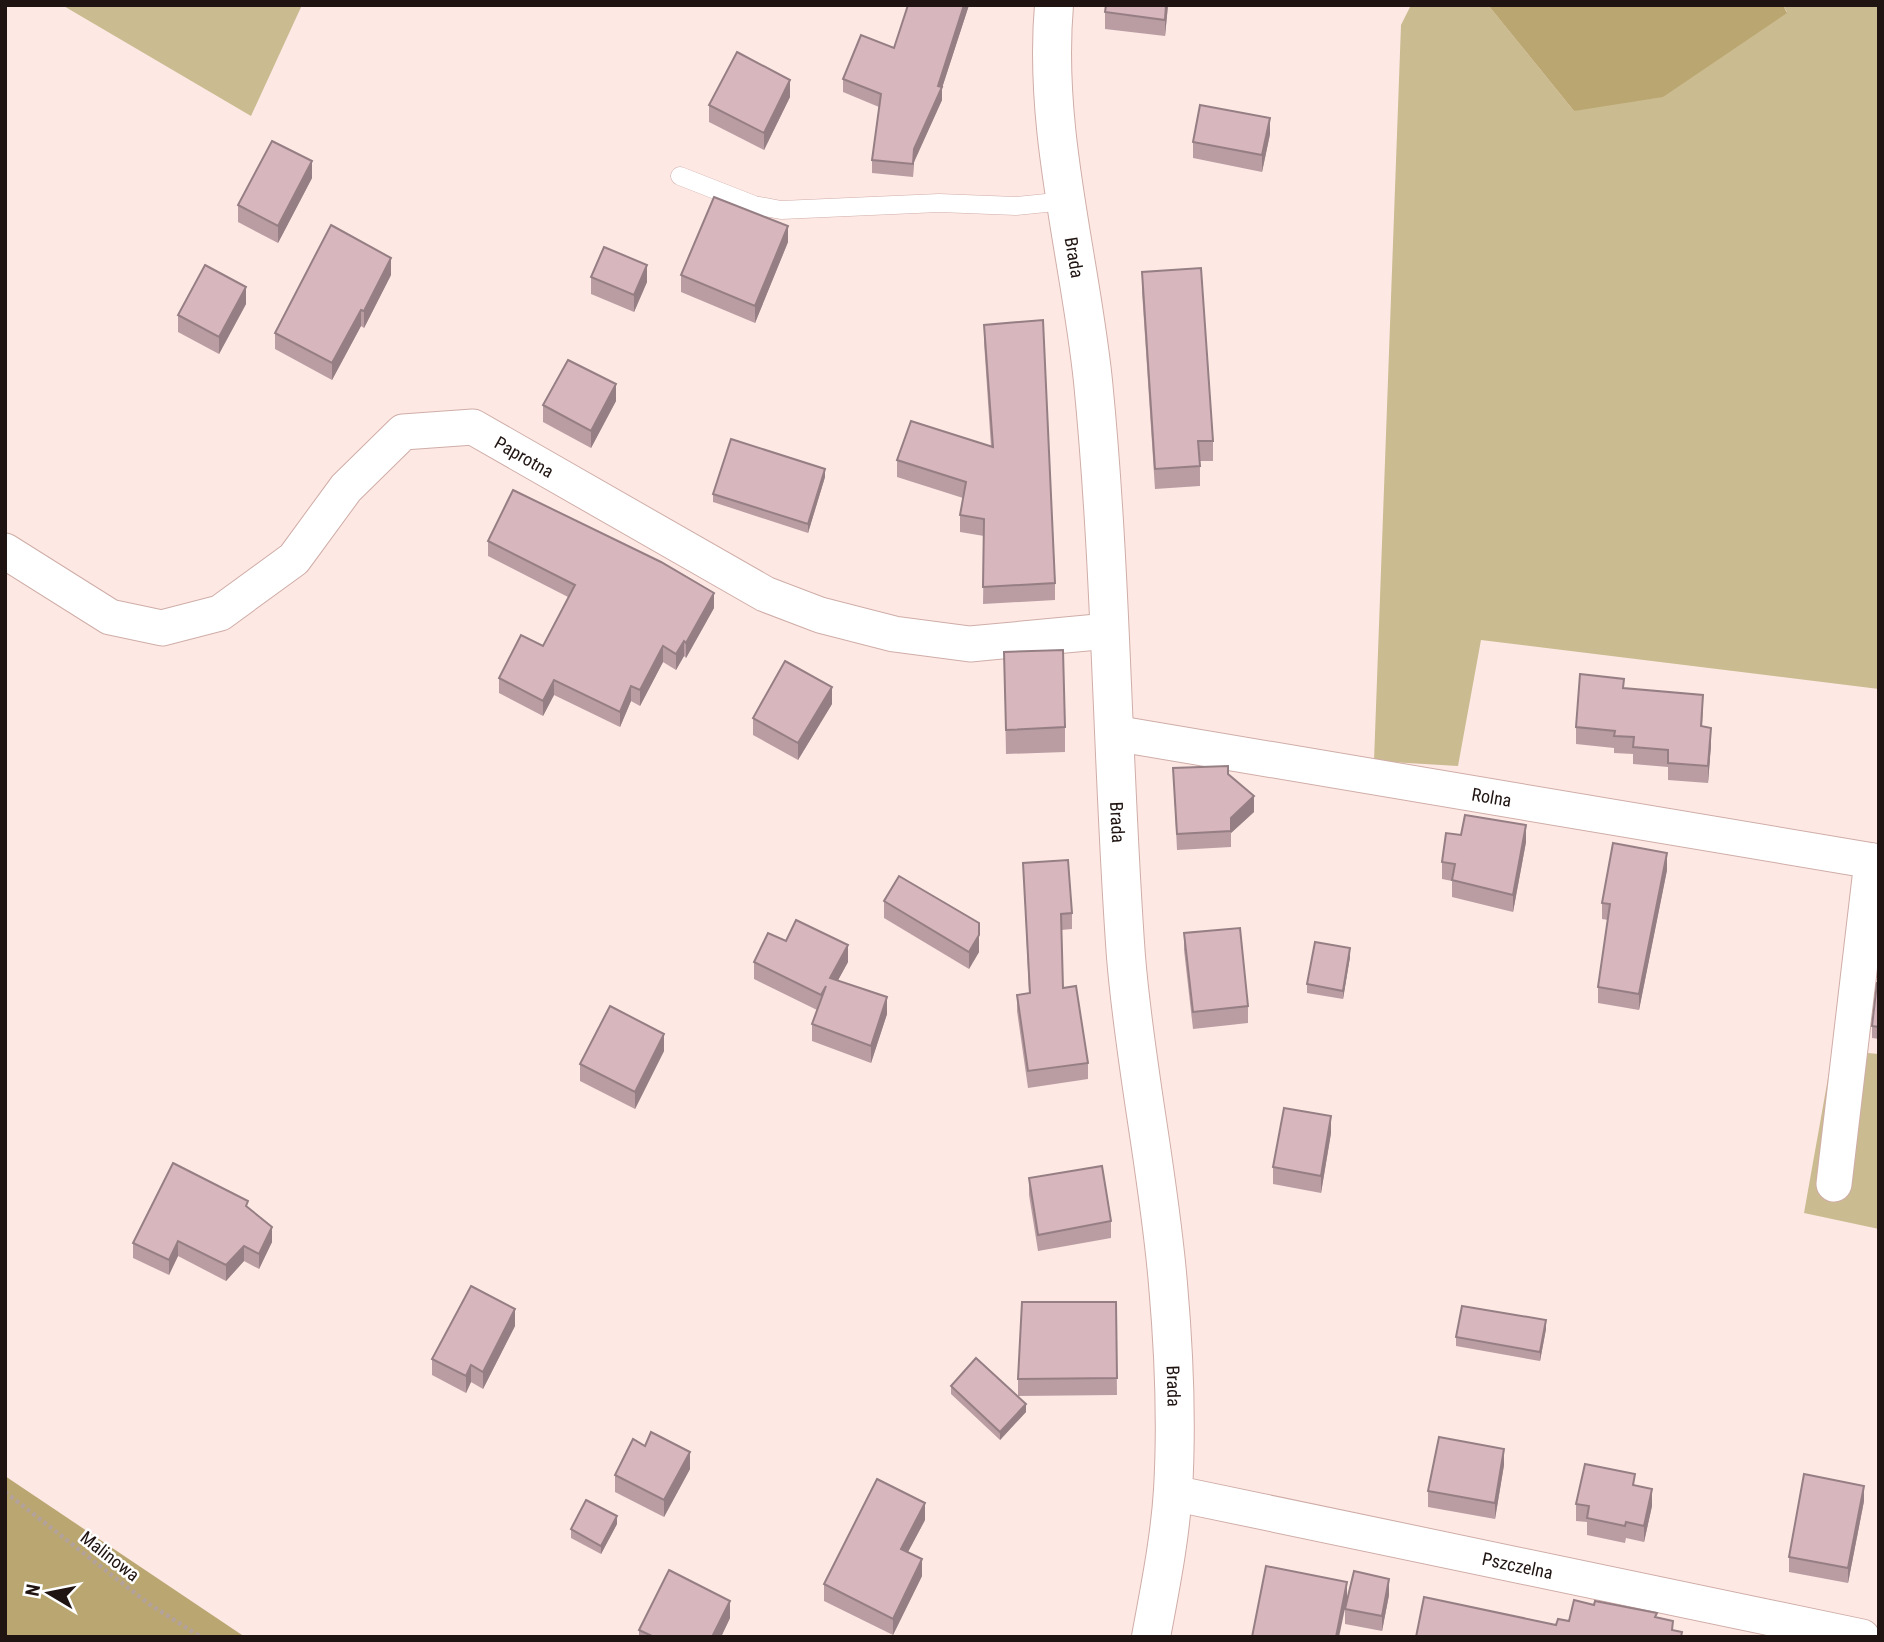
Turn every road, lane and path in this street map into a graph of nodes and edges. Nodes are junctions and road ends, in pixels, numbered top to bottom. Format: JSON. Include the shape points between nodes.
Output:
{"nodes":[{"id":1,"x":1054,"y":5,"type":"edge"},
{"id":2,"x":680,"y":176,"type":"dead end"},
{"id":3,"x":1066,"y":201,"type":"junction"},
{"id":4,"x":5,"y":551,"type":"edge"},
{"id":5,"x":1108,"y":631,"type":"junction"},
{"id":6,"x":1114,"y":733,"type":"junction"},
{"id":7,"x":1875,"y":861,"type":"edge"},
{"id":8,"x":1834,"y":1184,"type":"dead end"},
{"id":9,"x":5,"y":1492,"type":"edge"},
{"id":10,"x":1173,"y":1493,"type":"junction"},
{"id":11,"x":201,"y":1637,"type":"edge"},
{"id":12,"x":1151,"y":1637,"type":"edge"},
{"id":13,"x":1861,"y":1637,"type":"edge"}],
"edges":[{"from":1,"to":3,"type":"street","name":"Brada","via":[[1053,106]]},
{"from":2,"to":3,"type":"lane","via":[[754,205],[780,209],[939,203],[1016,206]]},
{"from":3,"to":5,"type":"street","name":"Brada","via":[[1093,381]]},
{"from":4,"to":5,"type":"street","name":"Paprotna","via":[[110,617],[162,628],[220,613],[294,559],[346,488],[403,432],[473,427],[765,594],[820,615],[894,634],[970,644]]},
{"from":5,"to":6,"type":"street","name":"Brada"},
{"from":6,"to":7,"type":"street","name":"Rolna"},
{"from":6,"to":10,"type":"street","name":"Brada","via":[[1127,961],[1168,1284],[1175,1419]]},
{"from":7,"to":8,"type":"street","name":"Rolna"},
{"from":9,"to":11,"type":"path","name":"Malinowa","via":[[149,1604]]},
{"from":10,"to":12,"type":"street","name":"Brada"},
{"from":10,"to":13,"type":"street","name":"Pszczelna"}]}
